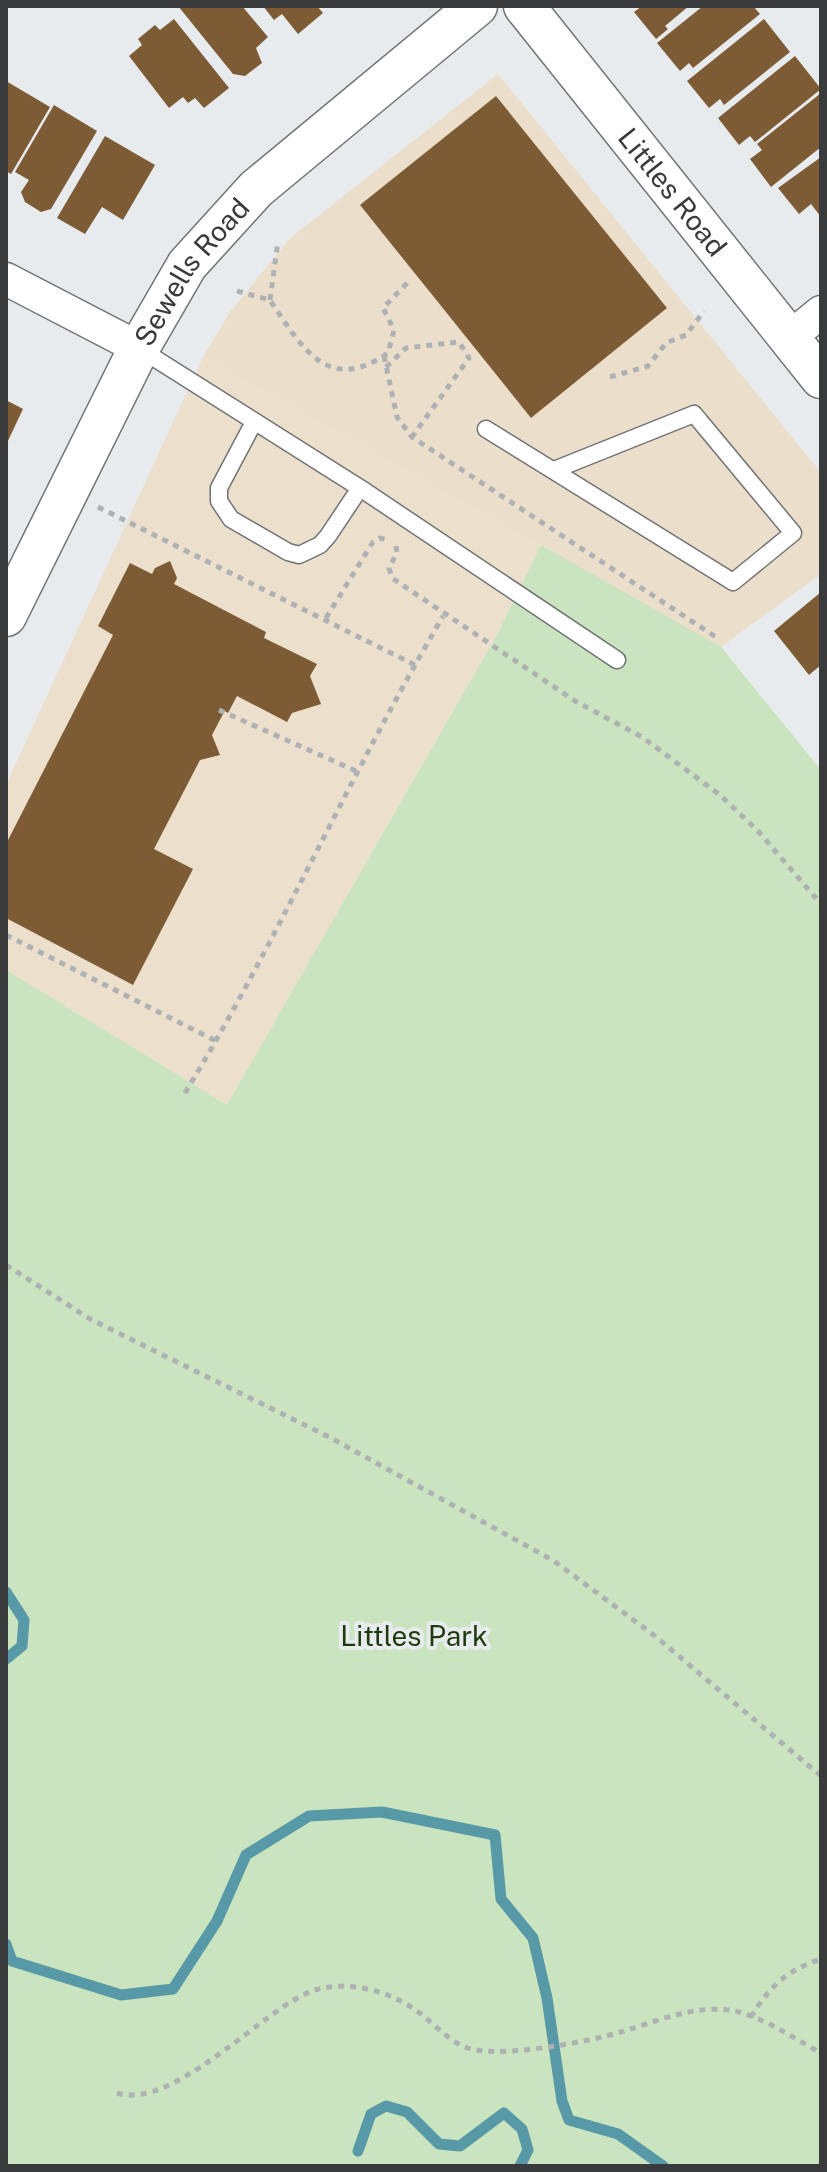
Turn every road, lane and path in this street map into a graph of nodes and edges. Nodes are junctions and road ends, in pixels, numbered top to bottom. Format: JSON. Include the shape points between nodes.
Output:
{"nodes":[{"id":1,"x":477,"y":6,"type":"edge"},
{"id":2,"x":524,"y":6,"type":"edge"},
{"id":3,"x":278,"y":241,"type":"dead end"},
{"id":4,"x":6,"y":279,"type":"edge"},
{"id":5,"x":410,"y":280,"type":"dead end"},
{"id":6,"x":237,"y":291,"type":"dead end"},
{"id":7,"x":270,"y":300,"type":"junction"},
{"id":8,"x":704,"y":311,"type":"dead end"},
{"id":9,"x":821,"y":312,"type":"edge"},
{"id":10,"x":789,"y":338,"type":"junction"},
{"id":11,"x":139,"y":348,"type":"junction"},
{"id":12,"x":384,"y":356,"type":"junction"},
{"id":13,"x":386,"y":367,"type":"junction"},
{"id":14,"x":610,"y":377,"type":"dead end"},
{"id":15,"x":821,"y":378,"type":"edge"},
{"id":16,"x":254,"y":422,"type":"junction"},
{"id":17,"x":486,"y":429,"type":"dead end"},
{"id":18,"x":412,"y":437,"type":"junction"},
{"id":19,"x":554,"y":470,"type":"junction"},
{"id":20,"x":360,"y":488,"type":"junction"},
{"id":21,"x":70,"y":493,"type":"junction"},
{"id":22,"x":6,"y":616,"type":"edge"},
{"id":23,"x":443,"y":616,"type":"junction"},
{"id":24,"x":326,"y":618,"type":"junction"},
{"id":25,"x":716,"y":637,"type":"dead end"},
{"id":26,"x":617,"y":660,"type":"dead end"},
{"id":27,"x":415,"y":665,"type":"junction"},
{"id":28,"x":219,"y":710,"type":"dead end"},
{"id":29,"x":356,"y":771,"type":"junction"},
{"id":30,"x":821,"y":904,"type":"edge"},
{"id":31,"x":6,"y":935,"type":"edge"},
{"id":32,"x":216,"y":1041,"type":"junction"},
{"id":33,"x":185,"y":1093,"type":"dead end"},
{"id":34,"x":6,"y":1265,"type":"edge"},
{"id":35,"x":821,"y":1776,"type":"edge"},
{"id":36,"x":821,"y":1959,"type":"edge"},
{"id":37,"x":751,"y":2017,"type":"junction"},
{"id":38,"x":821,"y":2053,"type":"edge"},
{"id":39,"x":117,"y":2093,"type":"dead end"}],
"edges":[{"from":1,"to":11,"type":"street","name":"Sewells Road","via":[[256,189],[187,265]]},
{"from":2,"to":10,"type":"street","name":"Littles Road"},
{"from":3,"to":7,"type":"path"},
{"from":4,"to":11,"type":"street"},
{"from":5,"to":12,"type":"path","via":[[383,308],[394,330]]},
{"from":6,"to":7,"type":"path"},
{"from":7,"to":12,"type":"path","via":[[298,341],[324,363],[350,372]]},
{"from":8,"to":14,"type":"path","via":[[686,335],[666,343],[648,366]]},
{"from":9,"to":10,"type":"street"},
{"from":10,"to":15,"type":"street","name":"Littles Road"},
{"from":11,"to":16,"type":"lane"},
{"from":11,"to":21,"type":"street","name":"Sewells Road"},
{"from":12,"to":13,"type":"path"},
{"from":13,"to":18,"type":"path","via":[[397,417]]},
{"from":13,"to":18,"type":"path","via":[[406,348],[459,342],[469,358]]},
{"from":16,"to":20,"type":"lane"},
{"from":16,"to":20,"type":"lane","via":[[219,488],[219,501],[231,519],[299,555],[320,545]]},
{"from":17,"to":19,"type":"lane"},
{"from":18,"to":25,"type":"path"},
{"from":19,"to":19,"type":"lane","via":[[694,414],[793,533],[733,582]]},
{"from":20,"to":26,"type":"lane"},
{"from":21,"to":22,"type":"street","name":"Sewells Road"},
{"from":21,"to":24,"type":"path"},
{"from":23,"to":24,"type":"path","via":[[392,578],[389,568],[398,549],[380,538]]},
{"from":23,"to":27,"type":"path"},
{"from":23,"to":30,"type":"path","via":[[575,701],[642,737],[720,795]]},
{"from":24,"to":27,"type":"path"},
{"from":27,"to":29,"type":"path"},
{"from":28,"to":29,"type":"path"},
{"from":29,"to":32,"type":"path"},
{"from":31,"to":32,"type":"path"},
{"from":32,"to":33,"type":"path"},
{"from":34,"to":35,"type":"path","via":[[90,1319],[331,1438],[547,1557],[655,1636]]},
{"from":36,"to":37,"type":"path","via":[[784,1975]]},
{"from":37,"to":38,"type":"path"},
{"from":37,"to":39,"type":"path","via":[[704,2010],[582,2041],[473,2050],[389,1996],[330,1987],[298,1998],[228,2050],[157,2089],[134,2096]]}]}
